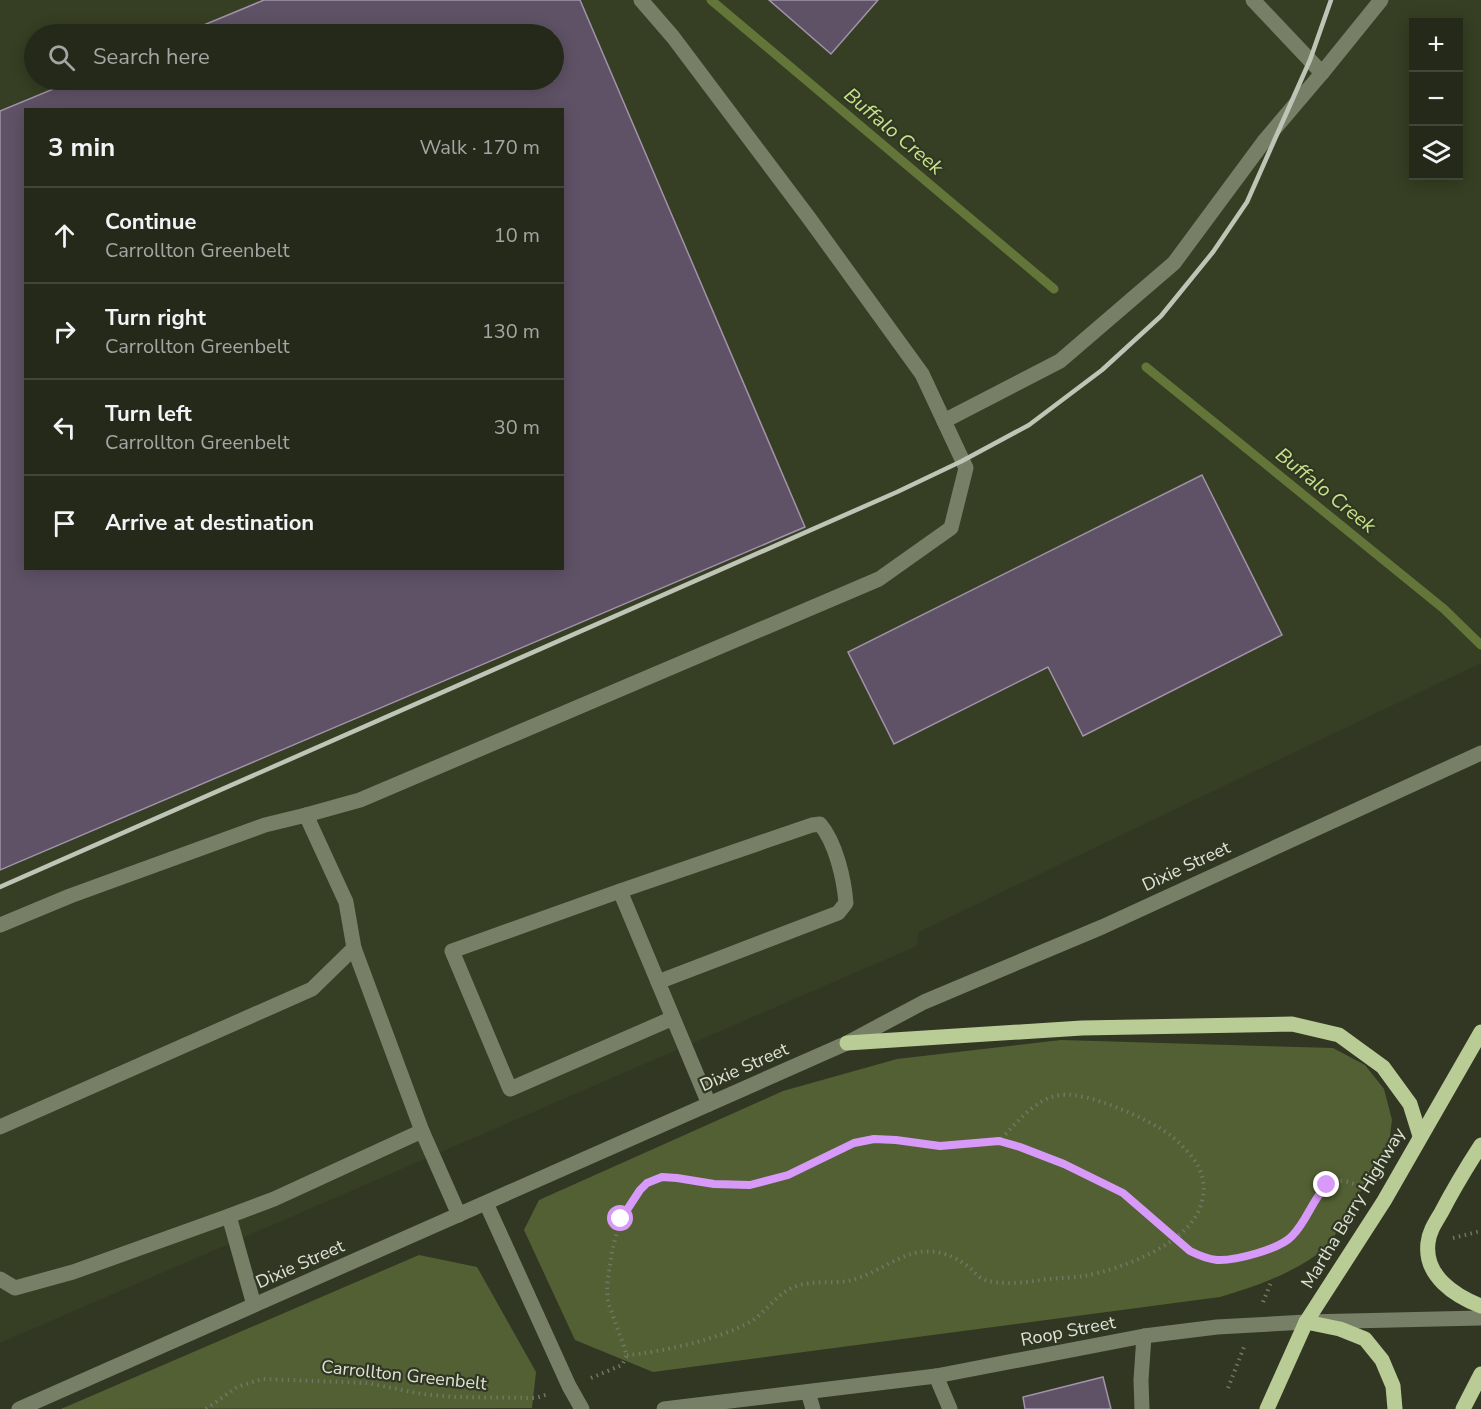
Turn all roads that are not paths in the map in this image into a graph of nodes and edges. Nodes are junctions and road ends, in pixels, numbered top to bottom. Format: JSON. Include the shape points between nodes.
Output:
{"nodes":[{"id":1,"x":641,"y":0,"type":"edge"},
{"id":2,"x":1253,"y":0,"type":"edge"},
{"id":3,"x":1381,"y":0,"type":"edge"},
{"id":4,"x":1322,"y":73,"type":"junction"},
{"id":5,"x":944,"y":421,"type":"junction"},
{"id":6,"x":1481,"y":753,"type":"edge"},
{"id":7,"x":306,"y":815,"type":"junction"},
{"id":8,"x":620,"y":891,"type":"junction"},
{"id":9,"x":0,"y":925,"type":"edge"},
{"id":10,"x":354,"y":948,"type":"junction"},
{"id":11,"x":658,"y":982,"type":"junction"},
{"id":12,"x":673,"y":1018,"type":"junction"},
{"id":13,"x":1481,"y":1032,"type":"edge"},
{"id":14,"x":847,"y":1043,"type":"junction"},
{"id":15,"x":709,"y":1104,"type":"junction"},
{"id":16,"x":0,"y":1127,"type":"edge"},
{"id":17,"x":422,"y":1131,"type":"junction"},
{"id":18,"x":1420,"y":1136,"type":"junction"},
{"id":19,"x":1481,"y":1145,"type":"edge"},
{"id":20,"x":486,"y":1203,"type":"junction"},
{"id":21,"x":459,"y":1215,"type":"junction"},
{"id":22,"x":229,"y":1216,"type":"junction"},
{"id":23,"x":0,"y":1279,"type":"edge"},
{"id":24,"x":254,"y":1305,"type":"junction"},
{"id":25,"x":1481,"y":1306,"type":"edge"},
{"id":26,"x":1481,"y":1318,"type":"edge"},
{"id":27,"x":1306,"y":1322,"type":"junction"},
{"id":28,"x":1144,"y":1336,"type":"junction"},
{"id":29,"x":1481,"y":1374,"type":"edge"},
{"id":30,"x":936,"y":1376,"type":"junction"},
{"id":31,"x":808,"y":1392,"type":"junction"},
{"id":32,"x":19,"y":1409,"type":"edge"},
{"id":33,"x":582,"y":1409,"type":"edge"},
{"id":34,"x":664,"y":1409,"type":"edge"},
{"id":35,"x":813,"y":1409,"type":"edge"},
{"id":36,"x":950,"y":1409,"type":"edge"},
{"id":37,"x":1142,"y":1409,"type":"edge"},
{"id":38,"x":1268,"y":1409,"type":"edge"},
{"id":39,"x":1395,"y":1409,"type":"edge"},
{"id":40,"x":1463,"y":1409,"type":"edge"}],
"edges":[{"from":1,"to":5,"type":"street","via":[[809,218],[922,374]]},
{"from":2,"to":4,"type":"street"},
{"from":3,"to":4,"type":"street"},
{"from":4,"to":5,"type":"street","via":[[1265,140],[1174,263],[1060,361]]},
{"from":5,"to":7,"type":"street","via":[[966,468],[951,528],[879,579],[360,800]]},
{"from":6,"to":14,"type":"street","name":"Dixie Street","via":[[1102,927],[924,1002]]},
{"from":7,"to":9,"type":"street","via":[[265,825]]},
{"from":7,"to":10,"type":"street","via":[[346,902]]},
{"from":8,"to":11,"type":"street"},
{"from":8,"to":11,"type":"street","via":[[812,825],[820,824],[827,832],[844,881],[846,903],[838,913]]},
{"from":8,"to":12,"type":"street","via":[[452,951],[510,1089]]},
{"from":10,"to":16,"type":"street","via":[[312,989]]},
{"from":10,"to":17,"type":"street"},
{"from":11,"to":12,"type":"street"},
{"from":12,"to":15,"type":"street"},
{"from":13,"to":18,"type":"main road","name":"Martha Berry Highway"},
{"from":14,"to":15,"type":"street","name":"Dixie Street"},
{"from":14,"to":18,"type":"main road","via":[[1082,1028],[1292,1024],[1339,1035],[1383,1067],[1410,1104]]},
{"from":15,"to":20,"type":"street","name":"Dixie Street"},
{"from":17,"to":21,"type":"street"},
{"from":17,"to":22,"type":"street"},
{"from":18,"to":27,"type":"main road","name":"Martha Berry Highway","via":[[1384,1201]]},
{"from":19,"to":25,"type":"main road","via":[[1432,1229],[1428,1245],[1434,1271],[1442,1283],[1458,1296]]},
{"from":20,"to":21,"type":"street","name":"Dixie Street"},
{"from":20,"to":33,"type":"street"},
{"from":21,"to":24,"type":"street","name":"Dixie Street"},
{"from":22,"to":23,"type":"street","via":[[73,1272],[15,1288]]},
{"from":22,"to":24,"type":"street"},
{"from":24,"to":32,"type":"street","name":"Dixie Street"},
{"from":26,"to":27,"type":"street","name":"Roop Street"},
{"from":27,"to":28,"type":"street","name":"Roop Street"},
{"from":27,"to":38,"type":"main road","name":"Martha Berry Highway"},
{"from":27,"to":39,"type":"main road","via":[[1365,1339],[1382,1360],[1393,1386]]},
{"from":28,"to":30,"type":"street","name":"Roop Street"},
{"from":28,"to":37,"type":"street"},
{"from":29,"to":40,"type":"main road"},
{"from":30,"to":31,"type":"street","name":"Roop Street"},
{"from":30,"to":36,"type":"street"},
{"from":31,"to":34,"type":"street","name":"Roop Street"},
{"from":31,"to":35,"type":"street"}]}
